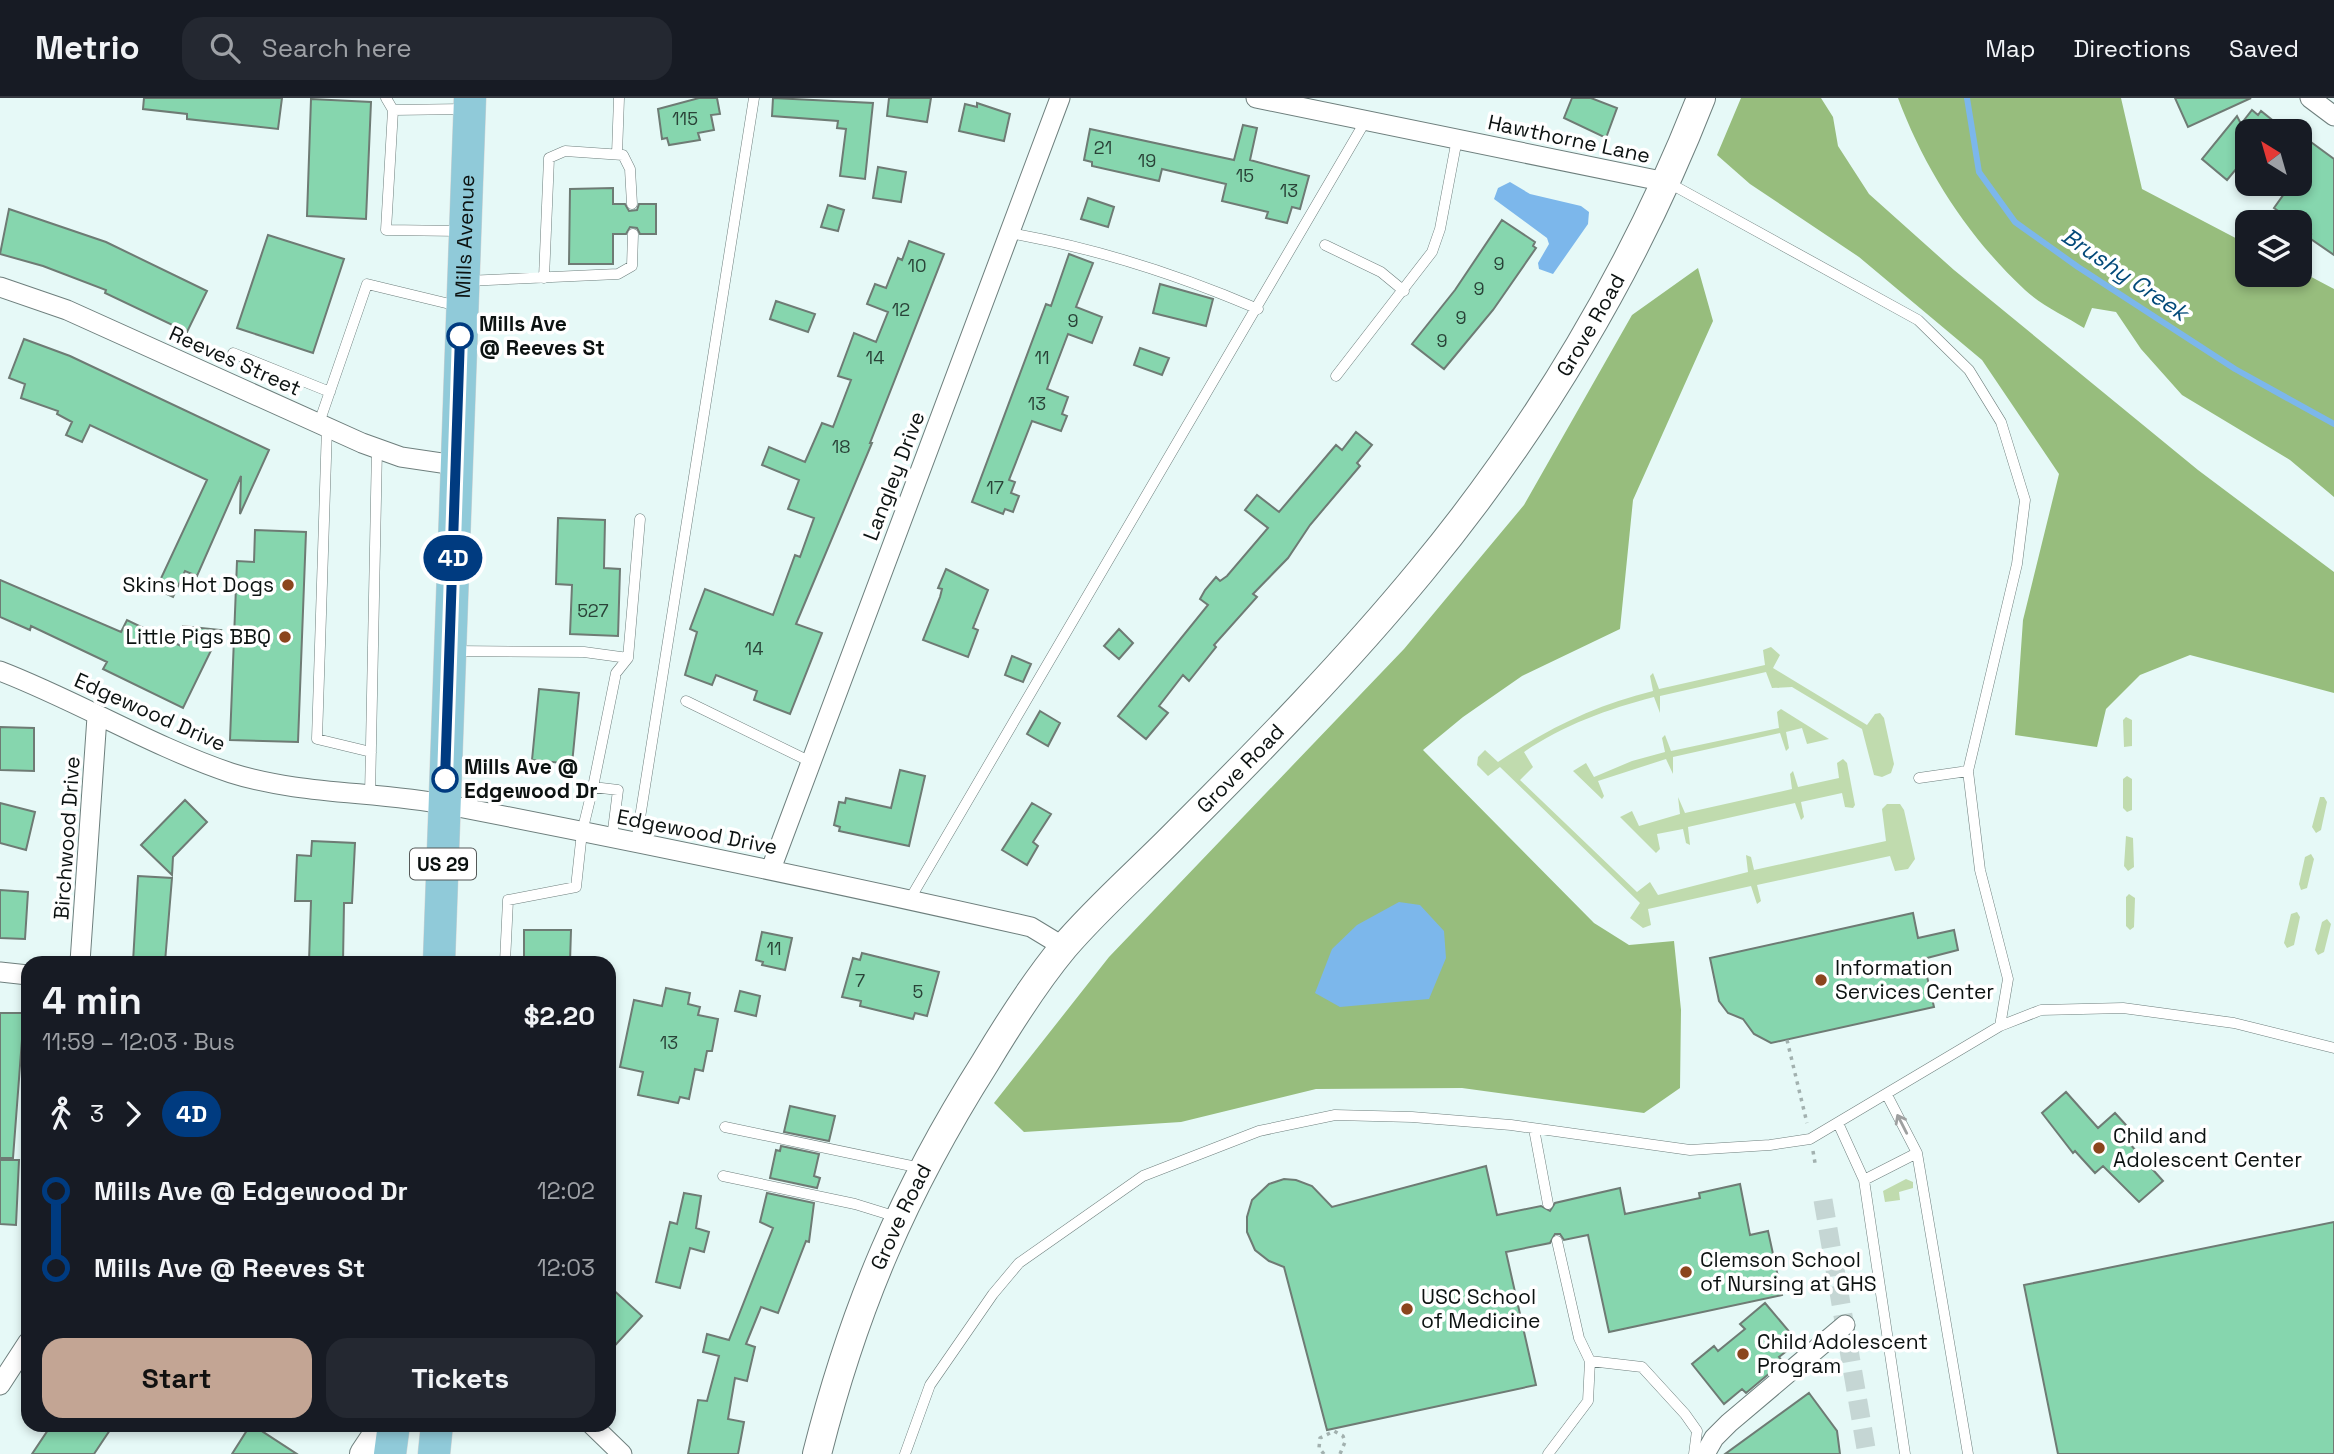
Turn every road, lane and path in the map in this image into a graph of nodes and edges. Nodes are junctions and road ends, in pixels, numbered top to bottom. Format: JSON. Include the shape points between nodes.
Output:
{"nodes":[{"id":1,"x":386,"y":98,"type":"edge"},
{"id":2,"x":618,"y":98,"type":"edge"},
{"id":3,"x":754,"y":98,"type":"edge"},
{"id":4,"x":1060,"y":98,"type":"edge"},
{"id":5,"x":1256,"y":98,"type":"edge"},
{"id":6,"x":1702,"y":98,"type":"edge"},
{"id":7,"x":2310,"y":98,"type":"edge"},
{"id":8,"x":470,"y":104,"type":"edge"},
{"id":9,"x":393,"y":110,"type":"junction"},
{"id":10,"x":2334,"y":116,"type":"edge"},
{"id":11,"x":1366,"y":120,"type":"junction"},
{"id":12,"x":1457,"y":139,"type":"junction"},
{"id":13,"x":617,"y":154,"type":"junction"},
{"id":14,"x":1666,"y":182,"type":"junction"},
{"id":15,"x":632,"y":204,"type":"dead end"},
{"id":16,"x":464,"y":231,"type":"junction"},
{"id":17,"x":1010,"y":233,"type":"junction"},
{"id":18,"x":633,"y":234,"type":"dead end"},
{"id":19,"x":1325,"y":245,"type":"dead end"},
{"id":20,"x":544,"y":278,"type":"junction"},
{"id":21,"x":0,"y":287,"type":"edge"},
{"id":22,"x":1404,"y":291,"type":"junction"},
{"id":23,"x":462,"y":294,"type":"junction"},
{"id":24,"x":1258,"y":309,"type":"junction"},
{"id":25,"x":233,"y":353,"type":"dead end"},
{"id":26,"x":1336,"y":376,"type":"dead end"},
{"id":27,"x":330,"y":392,"type":"junction"},
{"id":28,"x":323,"y":425,"type":"junction"},
{"id":29,"x":377,"y":449,"type":"junction"},
{"id":30,"x":455,"y":465,"type":"junction"},
{"id":31,"x":640,"y":519,"type":"dead end"},
{"id":32,"x":450,"y":651,"type":"junction"},
{"id":33,"x":628,"y":657,"type":"junction"},
{"id":34,"x":0,"y":671,"type":"edge"},
{"id":35,"x":687,"y":701,"type":"dead end"},
{"id":36,"x":97,"y":717,"type":"junction"},
{"id":37,"x":371,"y":752,"type":"junction"},
{"id":38,"x":811,"y":762,"type":"junction"},
{"id":39,"x":1968,"y":772,"type":"junction"},
{"id":40,"x":1920,"y":778,"type":"dead end"},
{"id":41,"x":593,"y":787,"type":"junction"},
{"id":42,"x":370,"y":795,"type":"junction"},
{"id":43,"x":444,"y":804,"type":"junction"},
{"id":44,"x":583,"y":832,"type":"junction"},
{"id":45,"x":612,"y":838,"type":"junction"},
{"id":46,"x":636,"y":843,"type":"junction"},
{"id":47,"x":771,"y":869,"type":"junction"},
{"id":48,"x":910,"y":900,"type":"junction"},
{"id":49,"x":1064,"y":947,"type":"junction"},
{"id":50,"x":81,"y":956,"type":"edge"},
{"id":51,"x":439,"y":956,"type":"edge"},
{"id":52,"x":505,"y":956,"type":"edge"},
{"id":53,"x":0,"y":972,"type":"edge"},
{"id":54,"x":21,"y":974,"type":"edge"},
{"id":55,"x":2000,"y":1026,"type":"junction"},
{"id":56,"x":1787,"y":1040,"type":"dead end"},
{"id":57,"x":2334,"y":1048,"type":"edge"},
{"id":58,"x":1887,"y":1095,"type":"junction"},
{"id":59,"x":1838,"y":1124,"type":"junction"},
{"id":60,"x":725,"y":1127,"type":"dead end"},
{"id":61,"x":1534,"y":1129,"type":"junction"},
{"id":62,"x":1810,"y":1139,"type":"junction"},
{"id":63,"x":1917,"y":1153,"type":"junction"},
{"id":64,"x":1815,"y":1163,"type":"dead end"},
{"id":65,"x":922,"y":1168,"type":"junction"},
{"id":66,"x":723,"y":1176,"type":"dead end"},
{"id":67,"x":1864,"y":1180,"type":"junction"},
{"id":68,"x":1548,"y":1204,"type":"dead end"},
{"id":69,"x":898,"y":1217,"type":"junction"},
{"id":70,"x":1557,"y":1241,"type":"dead end"},
{"id":71,"x":1845,"y":1325,"type":"dead end"},
{"id":72,"x":21,"y":1353,"type":"edge"},
{"id":73,"x":1590,"y":1361,"type":"junction"},
{"id":74,"x":0,"y":1385,"type":"edge"},
{"id":75,"x":379,"y":1432,"type":"edge"},
{"id":76,"x":393,"y":1432,"type":"edge"},
{"id":77,"x":436,"y":1432,"type":"edge"},
{"id":78,"x":599,"y":1432,"type":"edge"},
{"id":79,"x":364,"y":1454,"type":"edge"},
{"id":80,"x":390,"y":1454,"type":"edge"},
{"id":81,"x":434,"y":1454,"type":"edge"},
{"id":82,"x":622,"y":1454,"type":"edge"},
{"id":83,"x":817,"y":1454,"type":"edge"},
{"id":84,"x":905,"y":1454,"type":"edge"},
{"id":85,"x":1324,"y":1454,"type":"edge"},
{"id":86,"x":1342,"y":1454,"type":"edge"},
{"id":87,"x":1548,"y":1454,"type":"edge"},
{"id":88,"x":1694,"y":1454,"type":"edge"},
{"id":89,"x":1705,"y":1454,"type":"edge"},
{"id":90,"x":1905,"y":1454,"type":"edge"},
{"id":91,"x":1968,"y":1454,"type":"edge"}],
"edges":[{"from":1,"to":9,"type":"lane"},
{"from":2,"to":13,"type":"lane"},
{"from":3,"to":46,"type":"lane"},
{"from":4,"to":17,"type":"street","name":"Langley Drive"},
{"from":5,"to":11,"type":"street","name":"Hawthorne Lane"},
{"from":6,"to":14,"type":"main road","name":"Grove Road"},
{"from":7,"to":10,"type":"street"},
{"from":8,"to":9,"type":"lane"},
{"from":8,"to":16,"type":"main road","name":"Mills Avenue","number":"US 29"},
{"from":9,"to":16,"type":"lane","via":[[386,230]]},
{"from":11,"to":12,"type":"street","name":"Hawthorne Lane"},
{"from":11,"to":24,"type":"lane"},
{"from":12,"to":14,"type":"street","name":"Hawthorne Lane"},
{"from":12,"to":22,"type":"lane","via":[[1440,229],[1428,259]]},
{"from":13,"to":15,"type":"lane","via":[[624,155],[630,169]]},
{"from":13,"to":20,"type":"lane","via":[[565,151],[549,158]]},
{"from":14,"to":39,"type":"lane","via":[[1918,320],[1969,370],[2001,422],[2025,500],[2017,564]]},
{"from":14,"to":49,"type":"main road","name":"Grove Road","via":[[1553,386],[1496,474],[1422,570],[1250,760]]},
{"from":16,"to":23,"type":"main road","name":"Mills Avenue","number":"US 29"},
{"from":17,"to":24,"type":"lane","via":[[1065,242],[1194,282]]},
{"from":17,"to":38,"type":"street","name":"Langley Drive"},
{"from":18,"to":20,"type":"lane","via":[[632,266],[618,274]]},
{"from":19,"to":22,"type":"lane","via":[[1381,272]]},
{"from":20,"to":23,"type":"lane"},
{"from":21,"to":28,"type":"street","name":"Reeves Street","via":[[66,310]]},
{"from":22,"to":26,"type":"lane"},
{"from":23,"to":27,"type":"lane","via":[[367,284]]},
{"from":23,"to":30,"type":"main road","name":"Mills Avenue","number":"US 29"},
{"from":24,"to":48,"type":"lane"},
{"from":25,"to":27,"type":"lane"},
{"from":27,"to":28,"type":"lane"},
{"from":28,"to":29,"type":"street","name":"Reeves Street"},
{"from":28,"to":37,"type":"lane","via":[[317,739]]},
{"from":29,"to":30,"type":"street","name":"Reeves Street"},
{"from":29,"to":37,"type":"lane"},
{"from":30,"to":32,"type":"main road","name":"Mills Avenue","number":"US 29"},
{"from":31,"to":33,"type":"lane"},
{"from":32,"to":33,"type":"lane","via":[[584,652]]},
{"from":32,"to":43,"type":"main road","name":"Mills Avenue","number":"US 29"},
{"from":33,"to":41,"type":"lane","via":[[616,674]]},
{"from":34,"to":36,"type":"street","name":"Edgewood Drive","via":[[38,685]]},
{"from":35,"to":38,"type":"lane"},
{"from":36,"to":42,"type":"street","name":"Edgewood Drive","via":[[230,772],[263,781]]},
{"from":36,"to":50,"type":"street","name":"Birchwood Drive"},
{"from":37,"to":42,"type":"lane"},
{"from":38,"to":47,"type":"street","name":"Langley Drive"},
{"from":39,"to":40,"type":"lane"},
{"from":39,"to":55,"type":"lane","via":[[1980,870],[2008,979]]},
{"from":41,"to":44,"type":"lane"},
{"from":41,"to":45,"type":"lane","via":[[618,790]]},
{"from":42,"to":43,"type":"street","name":"Edgewood Drive"},
{"from":43,"to":44,"type":"street","name":"Edgewood Drive"},
{"from":43,"to":51,"type":"main road","name":"Mills Avenue","number":"US 29"},
{"from":44,"to":45,"type":"street","name":"Edgewood Drive"},
{"from":44,"to":52,"type":"lane","via":[[576,887],[508,900]]},
{"from":45,"to":46,"type":"street","name":"Edgewood Drive"},
{"from":46,"to":47,"type":"street","name":"Edgewood Drive"},
{"from":47,"to":48,"type":"street","name":"Edgewood Drive"},
{"from":48,"to":49,"type":"street","name":"Edgewood Drive","via":[[1031,927]]},
{"from":49,"to":65,"type":"main road","name":"Grove Road","via":[[1013,1017]]},
{"from":53,"to":54,"type":"street"},
{"from":55,"to":57,"type":"lane","via":[[2041,1010],[2123,1008],[2234,1023]]},
{"from":55,"to":58,"type":"lane"},
{"from":56,"to":62,"type":"path"},
{"from":58,"to":59,"type":"lane"},
{"from":63,"to":58,"type":"lane","one_way":true},
{"from":59,"to":62,"type":"lane"},
{"from":59,"to":67,"type":"lane"},
{"from":60,"to":65,"type":"lane"},
{"from":61,"to":62,"type":"lane","via":[[1690,1150]]},
{"from":61,"to":68,"type":"lane"},
{"from":61,"to":84,"type":"lane","via":[[1335,1115],[1258,1131],[1143,1176],[1019,1263],[930,1385]]},
{"from":62,"to":64,"type":"path"},
{"from":63,"to":67,"type":"lane"},
{"from":63,"to":91,"type":"lane"},
{"from":65,"to":69,"type":"main road","name":"Grove Road"},
{"from":66,"to":69,"type":"lane"},
{"from":67,"to":90,"type":"lane"},
{"from":69,"to":83,"type":"main road","name":"Grove Road","via":[[837,1374]]},
{"from":70,"to":73,"type":"lane","via":[[1579,1338]]},
{"from":71,"to":89,"type":"street","via":[[1729,1423]]},
{"from":72,"to":74,"type":"street"},
{"from":73,"to":87,"type":"lane","via":[[1588,1401]]},
{"from":73,"to":88,"type":"lane","via":[[1642,1367],[1697,1431]]},
{"from":75,"to":79,"type":"main road"},
{"from":76,"to":80,"type":"main road"},
{"from":77,"to":81,"type":"main road"},
{"from":78,"to":82,"type":"street"},
{"from":85,"to":86,"type":"path","via":[[1319,1448],[1321,1438],[1334,1431],[1343,1436]]}]}
